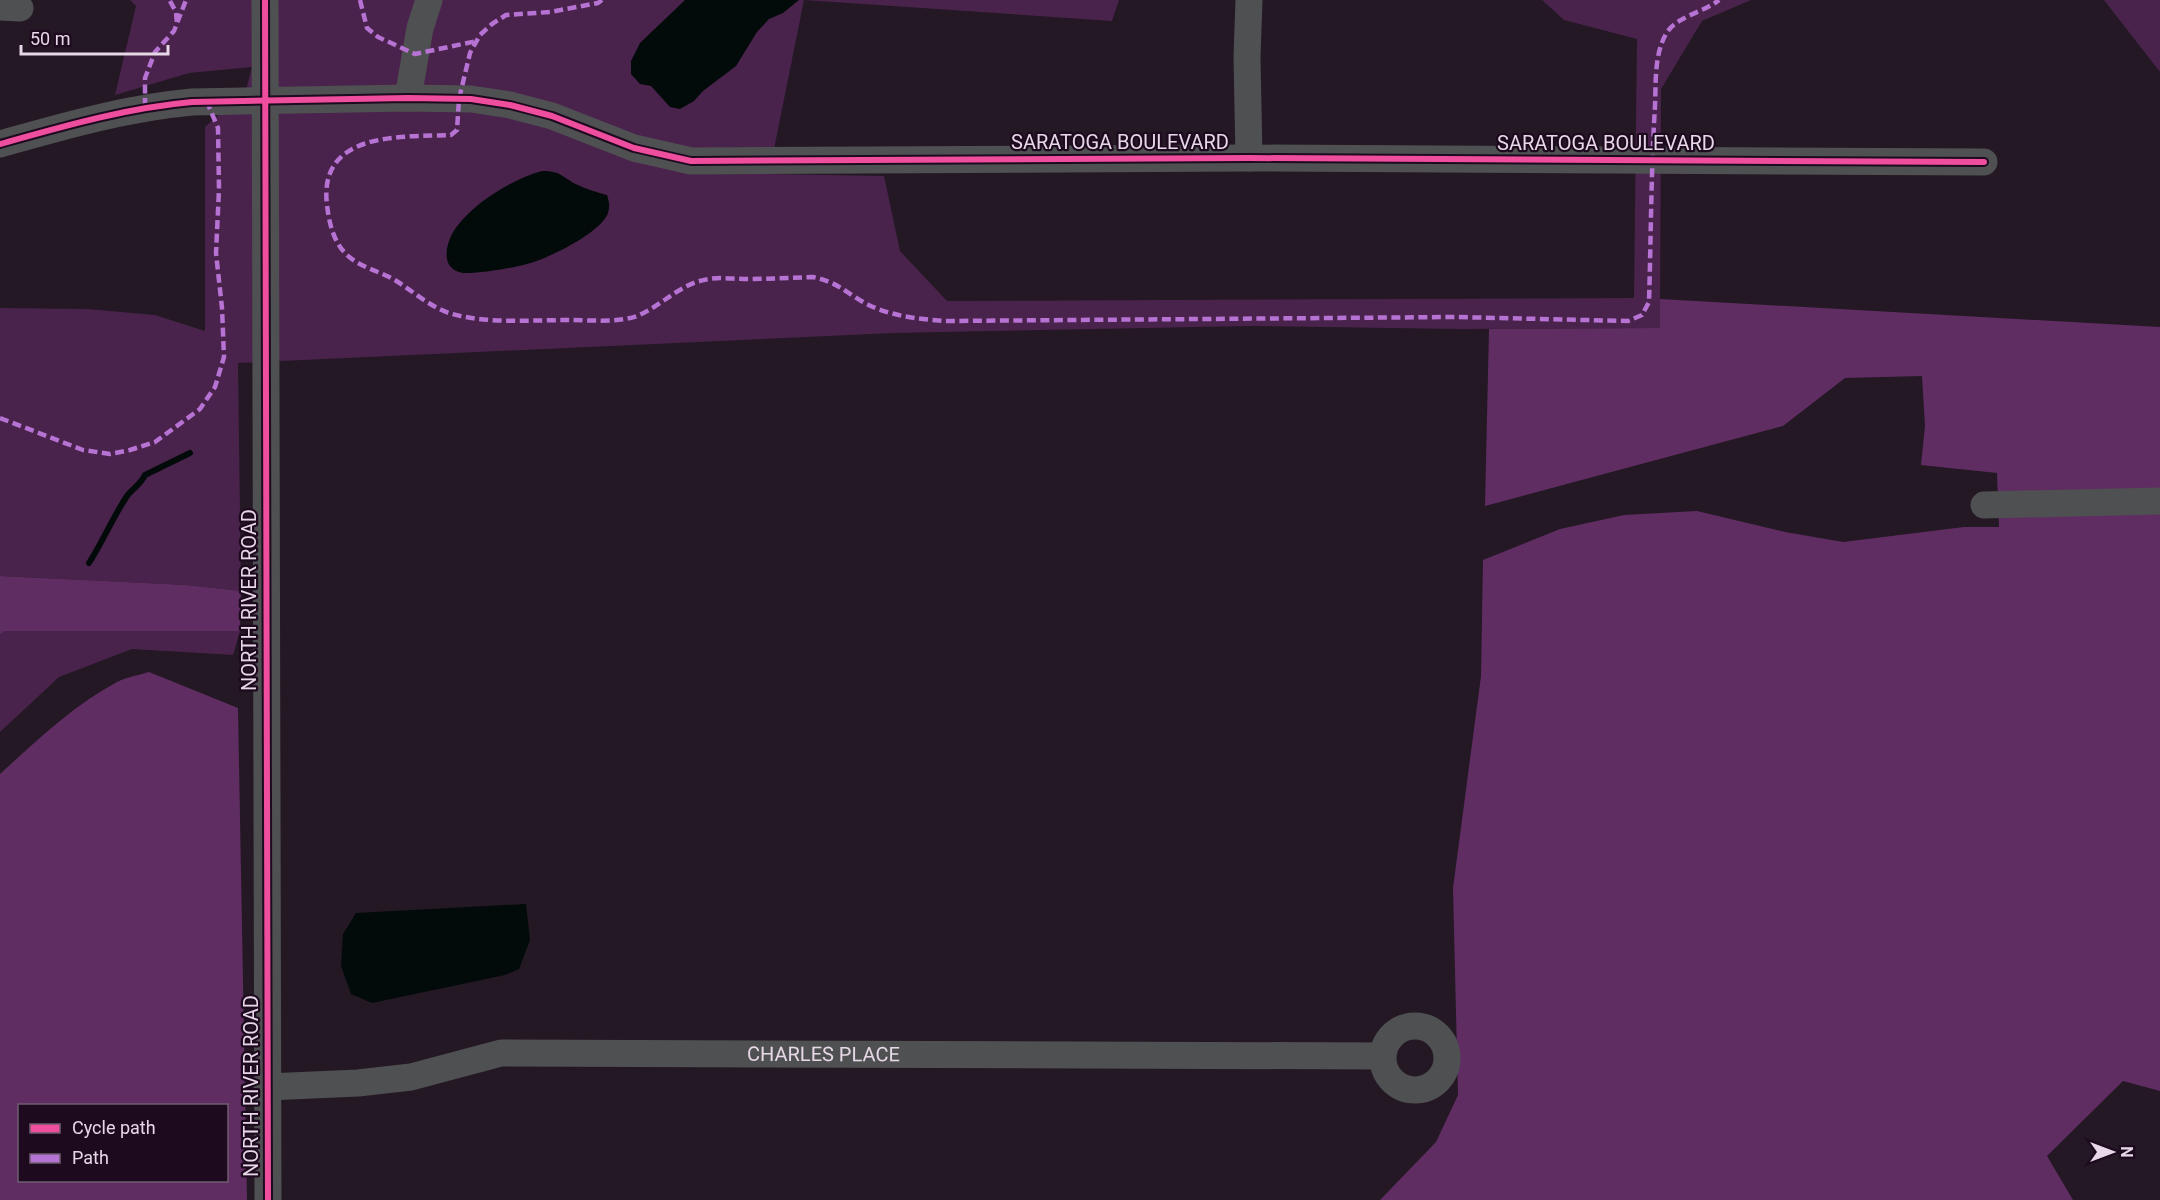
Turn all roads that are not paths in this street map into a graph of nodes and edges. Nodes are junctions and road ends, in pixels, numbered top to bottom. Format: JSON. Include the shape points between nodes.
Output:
{"nodes":[{"id":1,"x":265,"y":0,"type":"edge"},
{"id":2,"x":429,"y":0,"type":"edge"},
{"id":3,"x":1249,"y":0,"type":"edge"},
{"id":4,"x":408,"y":98,"type":"junction"},
{"id":5,"x":265,"y":101,"type":"junction"},
{"id":6,"x":0,"y":144,"type":"edge"},
{"id":7,"x":1249,"y":158,"type":"junction"},
{"id":8,"x":1984,"y":162,"type":"dead end"},
{"id":9,"x":2160,"y":501,"type":"edge"},
{"id":10,"x":1984,"y":505,"type":"dead end"},
{"id":11,"x":1382,"y":1056,"type":"dead end"},
{"id":12,"x":267,"y":1087,"type":"junction"},
{"id":13,"x":268,"y":1200,"type":"edge"}],
"edges":[{"from":1,"to":5,"type":"street","name":"NORTH RIVER ROAD"},
{"from":2,"to":4,"type":"street"},
{"from":3,"to":7,"type":"street"},
{"from":4,"to":5,"type":"street","name":"SARATOGA BOULEVARD"},
{"from":4,"to":7,"type":"street","name":"SARATOGA BOULEVARD","via":[[471,99],[510,105],[552,116],[634,148],[691,160]]},
{"from":5,"to":6,"type":"street","name":"SARATOGA BOULEVARD","via":[[153,106]]},
{"from":5,"to":12,"type":"street","name":"NORTH RIVER ROAD"},
{"from":7,"to":8,"type":"street","name":"SARATOGA BOULEVARD"},
{"from":9,"to":10,"type":"street"},
{"from":11,"to":12,"type":"street","name":"CHARLES PLACE","via":[[501,1053],[411,1077]]},
{"from":12,"to":13,"type":"street","name":"NORTH RIVER ROAD"}]}
